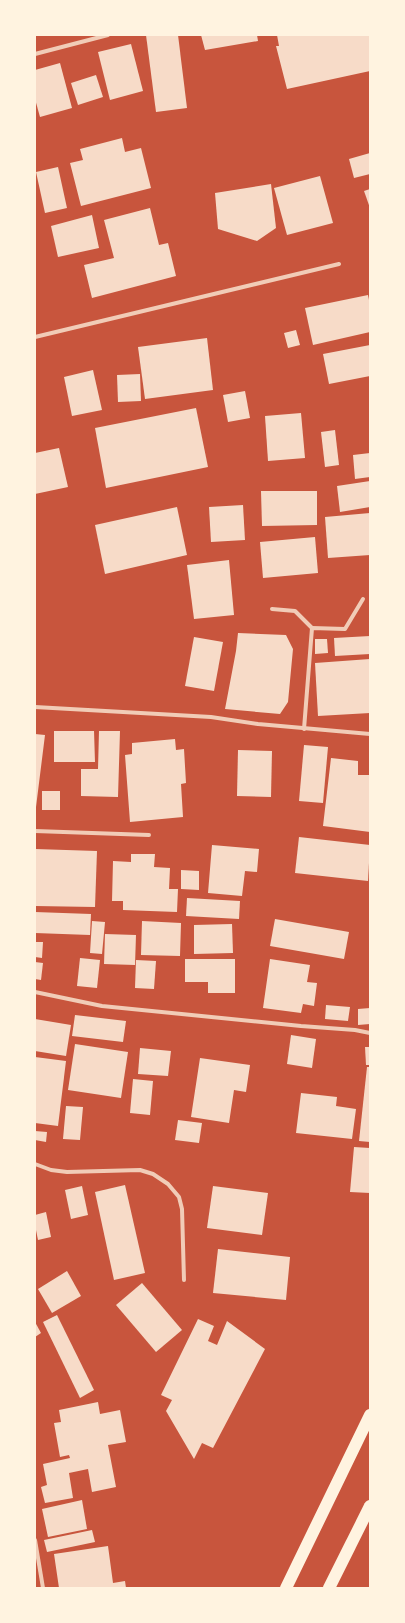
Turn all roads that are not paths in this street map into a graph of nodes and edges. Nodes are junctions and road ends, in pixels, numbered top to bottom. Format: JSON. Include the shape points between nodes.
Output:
{"nodes":[{"id":1,"x":108,"y":35,"type":"edge"},
{"id":2,"x":35,"y":54,"type":"edge"},
{"id":3,"x":339,"y":264,"type":"dead end"},
{"id":4,"x":35,"y":337,"type":"edge"},
{"id":5,"x":363,"y":599,"type":"dead end"},
{"id":6,"x":272,"y":609,"type":"dead end"},
{"id":7,"x":312,"y":628,"type":"junction"},
{"id":8,"x":35,"y":707,"type":"edge"},
{"id":9,"x":304,"y":729,"type":"junction"},
{"id":10,"x":370,"y":734,"type":"edge"},
{"id":11,"x":35,"y":831,"type":"edge"},
{"id":12,"x":149,"y":835,"type":"dead end"},
{"id":13,"x":35,"y":992,"type":"edge"},
{"id":14,"x":370,"y":1033,"type":"edge"},
{"id":15,"x":35,"y":1164,"type":"edge"},
{"id":16,"x":184,"y":1280,"type":"dead end"},
{"id":17,"x":370,"y":1415,"type":"edge"},
{"id":18,"x":370,"y":1506,"type":"edge"},
{"id":19,"x":35,"y":1540,"type":"edge"},
{"id":20,"x":43,"y":1588,"type":"edge"},
{"id":21,"x":286,"y":1588,"type":"edge"},
{"id":22,"x":329,"y":1588,"type":"edge"}],
"edges":[{"from":1,"to":2,"type":"street"},
{"from":3,"to":4,"type":"street"},
{"from":5,"to":7,"type":"street","via":[[344,629]]},
{"from":6,"to":7,"type":"street","via":[[295,612]]},
{"from":7,"to":9,"type":"street"},
{"from":8,"to":9,"type":"street","via":[[211,717]]},
{"from":9,"to":10,"type":"street"},
{"from":11,"to":12,"type":"street"},
{"from":13,"to":14,"type":"street","via":[[102,1006]]},
{"from":15,"to":16,"type":"street","via":[[67,1172],[140,1170],[153,1174],[168,1184],[179,1197],[182,1209]]},
{"from":17,"to":21,"type":"highway"},
{"from":18,"to":22,"type":"highway"},
{"from":19,"to":20,"type":"street"}]}
